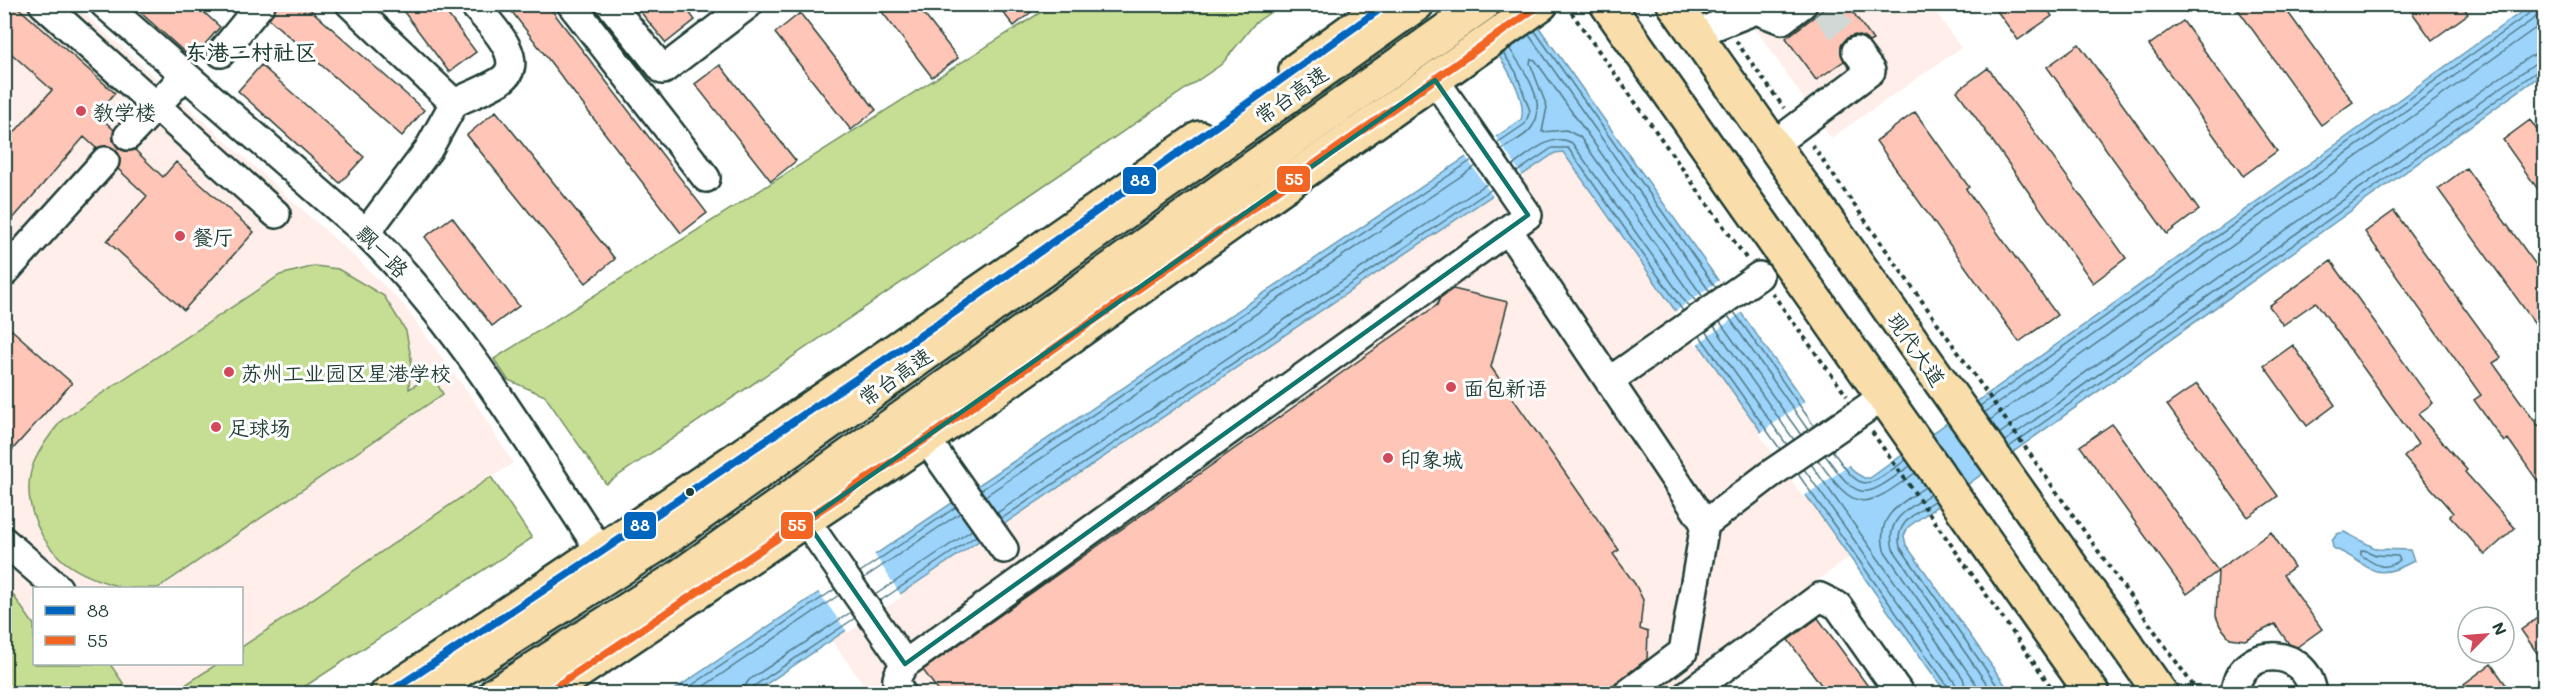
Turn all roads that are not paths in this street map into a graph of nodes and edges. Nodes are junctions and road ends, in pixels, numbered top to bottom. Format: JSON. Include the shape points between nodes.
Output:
{"nodes":[{"id":1,"x":43,"y":4,"type":"edge"},
{"id":2,"x":104,"y":4,"type":"edge"},
{"id":3,"x":261,"y":4,"type":"edge"},
{"id":4,"x":350,"y":4,"type":"edge"},
{"id":5,"x":473,"y":4,"type":"edge"},
{"id":6,"x":571,"y":4,"type":"edge"},
{"id":7,"x":610,"y":4,"type":"edge"},
{"id":8,"x":749,"y":4,"type":"edge"},
{"id":9,"x":1388,"y":4,"type":"edge"},
{"id":10,"x":1417,"y":4,"type":"edge"},
{"id":11,"x":1483,"y":4,"type":"edge"},
{"id":12,"x":1541,"y":4,"type":"edge"},
{"id":13,"x":1607,"y":4,"type":"edge"},
{"id":14,"x":1674,"y":4,"type":"edge"},
{"id":15,"x":1816,"y":6,"type":"edge"},
{"id":16,"x":1709,"y":28,"type":"junction"},
{"id":17,"x":1856,"y":51,"type":"tunnel mouth"},
{"id":18,"x":221,"y":53,"type":"dead end"},
{"id":19,"x":185,"y":75,"type":"junction"},
{"id":20,"x":1435,"y":80,"type":"junction"},
{"id":21,"x":454,"y":103,"type":"junction"},
{"id":22,"x":156,"y":106,"type":"junction"},
{"id":23,"x":128,"y":136,"type":"dead end"},
{"id":24,"x":1786,"y":136,"type":"junction"},
{"id":25,"x":105,"y":161,"type":"dead end"},
{"id":26,"x":706,"y":178,"type":"dead end"},
{"id":27,"x":276,"y":214,"type":"dead end"},
{"id":28,"x":1508,"y":230,"type":"junction"},
{"id":29,"x":366,"y":232,"type":"junction"},
{"id":30,"x":4,"y":273,"type":"edge"},
{"id":31,"x":1759,"y":276,"type":"road end"},
{"id":32,"x":1609,"y":381,"type":"junction"},
{"id":33,"x":1871,"y":405,"type":"junction"},
{"id":34,"x":926,"y":439,"type":"junction"},
{"id":35,"x":806,"y":521,"type":"junction"},
{"id":36,"x":1706,"y":524,"type":"junction"},
{"id":37,"x":4,"y":541,"type":"edge"},
{"id":38,"x":1000,"y":544,"type":"dead end"},
{"id":39,"x":601,"y":552,"type":"junction"},
{"id":40,"x":57,"y":587,"type":"edge"},
{"id":41,"x":905,"y":664,"type":"junction"},
{"id":42,"x":2232,"y":692,"type":"edge"},
{"id":43,"x":387,"y":693,"type":"edge"},
{"id":44,"x":423,"y":693,"type":"edge"},
{"id":45,"x":495,"y":693,"type":"edge"},
{"id":46,"x":545,"y":693,"type":"edge"},
{"id":47,"x":902,"y":693,"type":"edge"},
{"id":48,"x":1627,"y":693,"type":"edge"},
{"id":49,"x":1688,"y":693,"type":"edge"},
{"id":50,"x":1899,"y":693,"type":"edge"},
{"id":51,"x":2093,"y":693,"type":"edge"},
{"id":52,"x":2161,"y":693,"type":"edge"},
{"id":53,"x":2313,"y":693,"type":"edge"}],
"edges":[{"from":1,"to":22,"type":"street"},
{"from":2,"to":19,"type":"street","name":"飘一路"},
{"from":3,"to":18,"type":"street"},
{"from":4,"to":21,"type":"street"},
{"from":5,"to":21,"type":"street","via":[[508,48],[511,59],[502,80]]},
{"from":6,"to":26,"type":"street"},
{"from":7,"to":8,"type":"street","via":[[663,70]]},
{"from":9,"to":39,"type":"main road","via":[[945,319]]},
{"from":10,"to":44,"type":"main road","name":"常台高速","via":[[654,547]]},
{"from":11,"to":45,"type":"main road","name":"常台高速","via":[[676,579]]},
{"from":12,"to":20,"type":"main road"},
{"from":13,"to":33,"type":"main road"},
{"from":14,"to":16,"type":"main road","name":"现代大道"},
{"from":15,"to":16,"type":"street","via":[[1782,20],[1756,10]]},
{"from":16,"to":24,"type":"main road","name":"现代大道"},
{"from":17,"to":24,"type":"street","via":[[1871,71]]},
{"from":19,"to":22,"type":"street"},
{"from":19,"to":29,"type":"street","name":"飘一路"},
{"from":20,"to":28,"type":"street","via":[[1528,215]]},
{"from":20,"to":34,"type":"main road"},
{"from":21,"to":29,"type":"street","via":[[429,150]]},
{"from":22,"to":23,"type":"street"},
{"from":22,"to":27,"type":"street"},
{"from":24,"to":52,"type":"main road","name":"现代大道","via":[[1959,408]]},
{"from":25,"to":30,"type":"street"},
{"from":28,"to":32,"type":"street"},
{"from":28,"to":41,"type":"street"},
{"from":29,"to":39,"type":"street","name":"飘一路","via":[[450,326]]},
{"from":31,"to":32,"type":"street"},
{"from":32,"to":36,"type":"street"},
{"from":33,"to":36,"type":"street"},
{"from":33,"to":51,"type":"main road","via":[[1942,506]]},
{"from":34,"to":35,"type":"main road"},
{"from":34,"to":38,"type":"street"},
{"from":35,"to":41,"type":"street"},
{"from":35,"to":46,"type":"main road"},
{"from":36,"to":48,"type":"street","via":[[1683,652]]},
{"from":37,"to":40,"type":"street"},
{"from":39,"to":43,"type":"main road"},
{"from":41,"to":47,"type":"street","via":[[897,675],[896,685]]},
{"from":42,"to":53,"type":"street","via":[[2247,667],[2257,660],[2276,657],[2295,662],[2312,683]]},
{"from":49,"to":50,"type":"street","via":[[1820,597],[1838,606]]}]}
